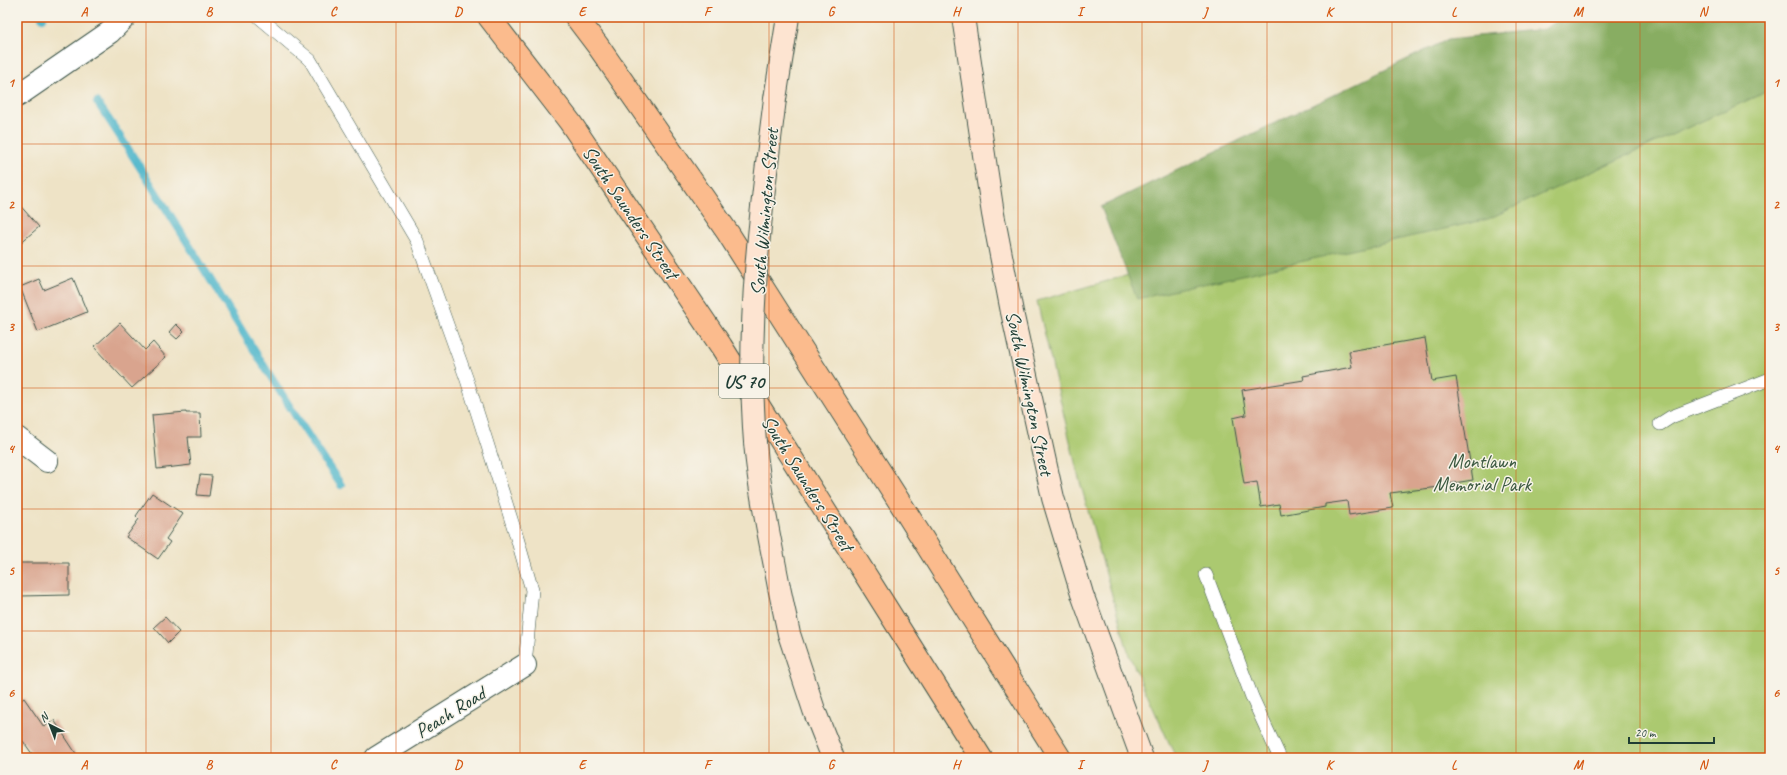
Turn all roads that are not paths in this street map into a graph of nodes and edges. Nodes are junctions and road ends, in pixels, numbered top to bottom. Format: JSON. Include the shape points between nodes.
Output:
{"nodes":[{"id":1,"x":126,"y":17,"type":"edge"},
{"id":2,"x":259,"y":17,"type":"edge"},
{"id":3,"x":489,"y":17,"type":"edge"},
{"id":4,"x":576,"y":17,"type":"edge"},
{"id":5,"x":788,"y":17,"type":"edge"},
{"id":6,"x":963,"y":17,"type":"edge"},
{"id":7,"x":17,"y":96,"type":"edge"},
{"id":8,"x":1770,"y":380,"type":"edge"},
{"id":9,"x":1660,"y":424,"type":"dead end"},
{"id":10,"x":17,"y":438,"type":"edge"},
{"id":11,"x":47,"y":461,"type":"dead end"},
{"id":12,"x":1206,"y":575,"type":"dead end"},
{"id":13,"x":525,"y":665,"type":"joint"},
{"id":14,"x":376,"y":758,"type":"edge"},
{"id":15,"x":833,"y":758,"type":"edge"},
{"id":16,"x":981,"y":758,"type":"edge"},
{"id":17,"x":1060,"y":758,"type":"edge"},
{"id":18,"x":1142,"y":758,"type":"edge"},
{"id":19,"x":1280,"y":758,"type":"edge"}],
"edges":[{"from":1,"to":7,"type":"street","via":[[110,32]]},
{"from":2,"to":13,"type":"lane","via":[[310,60],[417,242],[467,380],[532,590]]},
{"from":3,"to":16,"type":"highway","name":"South Saunders Street","number":"US 70","via":[[570,122],[722,346]]},
{"from":4,"to":17,"type":"highway","via":[[728,233]]},
{"from":5,"to":15,"type":"main road","name":"South Wilmington Street","bridge":true,"via":[[775,99],[758,244],[752,380],[754,429],[760,489],[789,634]]},
{"from":6,"to":18,"type":"main road","name":"South Wilmington Street","via":[[993,214],[1053,498],[1082,594]]},
{"from":8,"to":9,"type":"lane"},
{"from":10,"to":11,"type":"street"},
{"from":12,"to":19,"type":"lane","via":[[1252,697]]},
{"from":13,"to":14,"type":"street","name":"Peach Road"}]}
